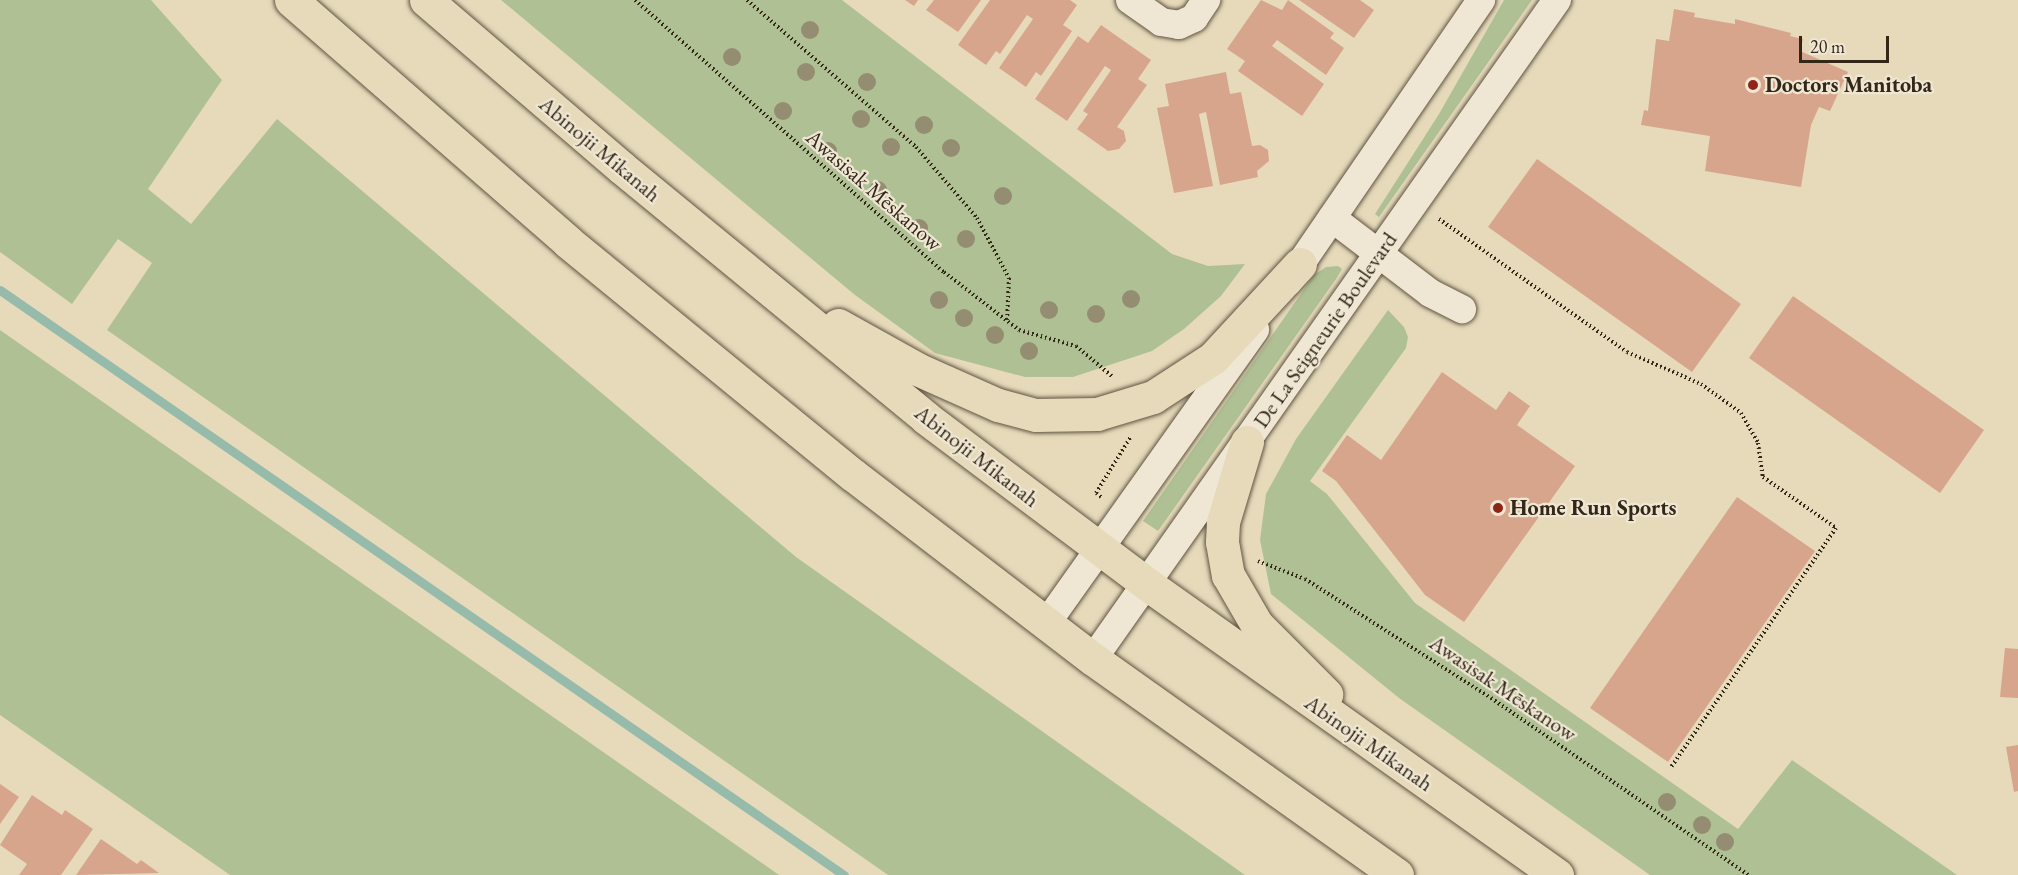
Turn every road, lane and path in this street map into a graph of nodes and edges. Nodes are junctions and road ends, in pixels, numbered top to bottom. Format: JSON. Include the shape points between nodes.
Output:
{"nodes":[{"id":1,"x":291,"y":0,"type":"edge"},
{"id":2,"x":426,"y":0,"type":"edge"},
{"id":3,"x":635,"y":0,"type":"edge"},
{"id":4,"x":747,"y":0,"type":"edge"},
{"id":5,"x":1130,"y":0,"type":"edge"},
{"id":6,"x":1206,"y":0,"type":"edge"},
{"id":7,"x":1481,"y":0,"type":"edge"},
{"id":8,"x":1557,"y":0,"type":"edge"},
{"id":9,"x":1332,"y":218,"type":"junction"},
{"id":10,"x":1439,"y":219,"type":"dead end"},
{"id":11,"x":1378,"y":254,"type":"junction"},
{"id":12,"x":1300,"y":264,"type":"junction"},
{"id":13,"x":762,"y":283,"type":"junction"},
{"id":14,"x":1462,"y":309,"type":"dead end"},
{"id":15,"x":1007,"y":321,"type":"junction"},
{"id":16,"x":1112,"y":372,"type":"dead end"},
{"id":17,"x":1247,"y":442,"type":"junction"},
{"id":18,"x":1099,"y":549,"type":"junction"},
{"id":19,"x":1224,"y":558,"type":"junction"},
{"id":20,"x":1147,"y":584,"type":"junction"},
{"id":21,"x":1046,"y":624,"type":"junction"},
{"id":22,"x":1093,"y":659,"type":"junction"},
{"id":23,"x":1391,"y":759,"type":"junction"},
{"id":24,"x":1671,"y":767,"type":"dead end"},
{"id":25,"x":1397,"y":875,"type":"edge"},
{"id":26,"x":1557,"y":875,"type":"edge"},
{"id":27,"x":1749,"y":875,"type":"edge"}],
"edges":[{"from":1,"to":21,"type":"main road","via":[[450,143],[699,352]]},
{"from":2,"to":13,"type":"main road","name":"Abinojii Mikanah"},
{"from":3,"to":15,"type":"path","name":"Awasisak Mēskanow","via":[[873,213]]},
{"from":4,"to":15,"type":"path","via":[[916,147],[976,218],[1009,278]]},
{"from":5,"to":6,"type":"street","via":[[1161,22],[1179,25],[1194,18]]},
{"from":7,"to":9,"type":"street"},
{"from":8,"to":11,"type":"street","name":"De La Seigneurie Boulevard"},
{"from":9,"to":11,"type":"street"},
{"from":9,"to":12,"type":"street"},
{"from":10,"to":24,"type":"path","via":[[1627,352],[1701,384],[1741,413],[1758,443],[1763,477],[1836,528]]},
{"from":11,"to":14,"type":"street","via":[[1430,293]]},
{"from":11,"to":17,"type":"street","name":"De La Seigneurie Boulevard"},
{"from":12,"to":13,"type":"main road","via":[[1213,358],[1180,382],[1124,407],[1069,417],[1036,415],[998,405],[917,369]]},
{"from":12,"to":18,"type":"street"},
{"from":13,"to":18,"type":"main road","name":"Abinojii Mikanah","via":[[926,418]]},
{"from":15,"to":16,"type":"path","name":"Awasisak Mēskanow","via":[[1018,330],[1076,346]]},
{"from":17,"to":19,"type":"main road","via":[[1223,522]]},
{"from":17,"to":20,"type":"street","name":"De La Seigneurie Boulevard"},
{"from":18,"to":20,"type":"main road","name":"Abinojii Mikanah"},
{"from":18,"to":21,"type":"street"},
{"from":19,"to":23,"type":"main road","via":[[1240,602],[1257,625]]},
{"from":19,"to":27,"type":"path","name":"Awasisak Mēskanow","via":[[1255,560],[1305,579],[1491,698]]},
{"from":20,"to":22,"type":"street","name":"De La Seigneurie Boulevard"},
{"from":20,"to":23,"type":"main road","name":"Abinojii Mikanah"},
{"from":21,"to":22,"type":"main road"},
{"from":22,"to":25,"type":"main road"},
{"from":23,"to":26,"type":"main road","name":"Abinojii Mikanah"}]}
